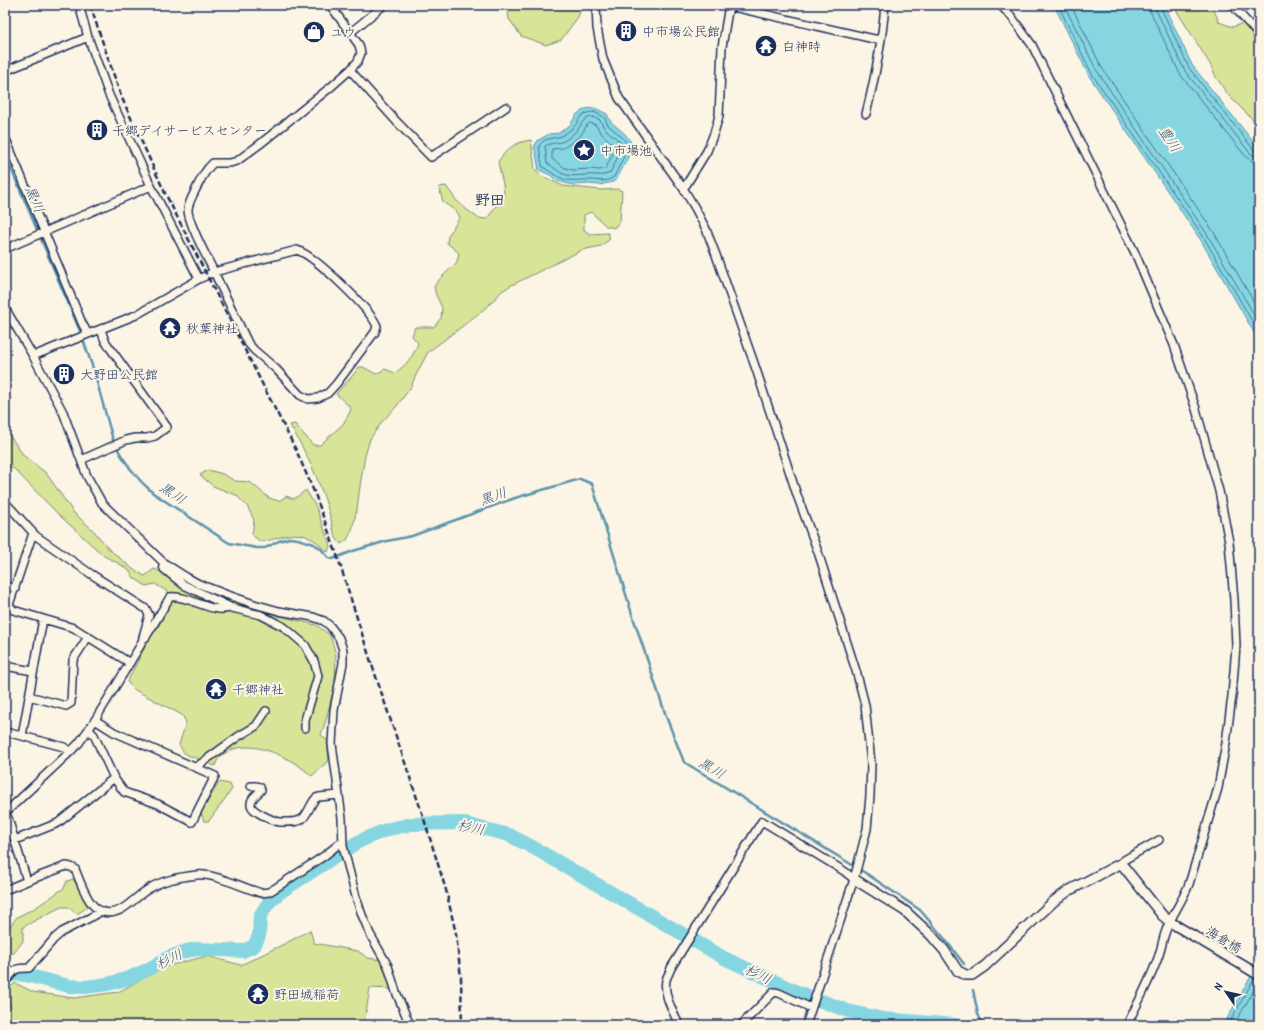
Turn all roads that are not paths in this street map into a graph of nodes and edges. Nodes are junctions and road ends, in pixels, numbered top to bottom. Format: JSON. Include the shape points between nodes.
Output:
{"nodes":[{"id":1,"x":79,"y":5,"type":"edge"},
{"id":2,"x":330,"y":5,"type":"edge"},
{"id":3,"x":384,"y":5,"type":"edge"},
{"id":4,"x":596,"y":5,"type":"edge"},
{"id":5,"x":885,"y":5,"type":"edge"},
{"id":6,"x":1000,"y":5,"type":"edge"},
{"id":7,"x":1232,"y":5,"type":"edge"},
{"id":8,"x":729,"y":6,"type":"edge"},
{"id":9,"x":350,"y":32,"type":"junction"},
{"id":10,"x":1259,"y":35,"type":"edge"},
{"id":11,"x":88,"y":37,"type":"junction"},
{"id":12,"x":881,"y":39,"type":"junction"},
{"id":13,"x":350,"y":70,"type":"junction"},
{"id":14,"x":5,"y":71,"type":"edge"},
{"id":15,"x":506,"y":107,"type":"dead end"},
{"id":16,"x":866,"y":114,"type":"dead end"},
{"id":17,"x":5,"y":138,"type":"edge"},
{"id":18,"x":151,"y":186,"type":"junction"},
{"id":19,"x":683,"y":188,"type":"junction"},
{"id":20,"x":44,"y":233,"type":"junction"},
{"id":21,"x":5,"y":249,"type":"edge"},
{"id":22,"x":214,"y":272,"type":"junction"},
{"id":23,"x":199,"y":279,"type":"junction"},
{"id":24,"x":5,"y":308,"type":"edge"},
{"id":25,"x":101,"y":330,"type":"junction"},
{"id":26,"x":87,"y":334,"type":"junction"},
{"id":27,"x":33,"y":356,"type":"junction"},
{"id":28,"x":81,"y":460,"type":"junction"},
{"id":29,"x":5,"y":502,"type":"edge"},
{"id":30,"x":33,"y":533,"type":"junction"},
{"id":31,"x":164,"y":563,"type":"junction"},
{"id":32,"x":5,"y":586,"type":"edge"},
{"id":33,"x":15,"y":589,"type":"junction"},
{"id":34,"x":232,"y":608,"type":"junction"},
{"id":35,"x":43,"y":619,"type":"junction"},
{"id":36,"x":88,"y":637,"type":"junction"},
{"id":37,"x":143,"y":639,"type":"junction"},
{"id":38,"x":130,"y":663,"type":"junction"},
{"id":39,"x":5,"y":666,"type":"edge"},
{"id":40,"x":33,"y":671,"type":"junction"},
{"id":41,"x":29,"y":696,"type":"junction"},
{"id":42,"x":266,"y":711,"type":"dead end"},
{"id":43,"x":95,"y":720,"type":"junction"},
{"id":44,"x":305,"y":728,"type":"dead end"},
{"id":45,"x":89,"y":730,"type":"junction"},
{"id":46,"x":5,"y":732,"type":"edge"},
{"id":47,"x":22,"y":736,"type":"junction"},
{"id":48,"x":70,"y":752,"type":"junction"},
{"id":49,"x":196,"y":767,"type":"junction"},
{"id":50,"x":114,"y":778,"type":"junction"},
{"id":51,"x":251,"y":786,"type":"dead end"},
{"id":52,"x":339,"y":795,"type":"junction"},
{"id":53,"x":5,"y":814,"type":"edge"},
{"id":54,"x":15,"y":840,"type":"junction"},
{"id":55,"x":1159,"y":840,"type":"dead end"},
{"id":56,"x":343,"y":844,"type":"junction"},
{"id":57,"x":1120,"y":864,"type":"junction"},
{"id":58,"x":855,"y":876,"type":"junction"},
{"id":59,"x":27,"y":881,"type":"junction"},
{"id":60,"x":5,"y":890,"type":"edge"},
{"id":61,"x":99,"y":911,"type":"junction"},
{"id":62,"x":1173,"y":924,"type":"junction"},
{"id":63,"x":1259,"y":975,"type":"edge"},
{"id":64,"x":6,"y":980,"type":"edge"},
{"id":65,"x":812,"y":1007,"type":"junction"},
{"id":66,"x":410,"y":1025,"type":"edge"},
{"id":67,"x":679,"y":1025,"type":"edge"},
{"id":68,"x":741,"y":1025,"type":"edge"},
{"id":69,"x":806,"y":1025,"type":"edge"},
{"id":70,"x":1127,"y":1025,"type":"edge"}],
"edges":[{"from":1,"to":11,"type":"street"},
{"from":2,"to":9,"type":"street"},
{"from":3,"to":9,"type":"street"},
{"from":4,"to":19,"type":"street","via":[[597,28],[604,58],[619,98]]},
{"from":5,"to":12,"type":"street"},
{"from":6,"to":62,"type":"street","via":[[1032,45],[1135,254],[1174,345],[1220,491],[1229,542],[1234,600],[1236,646],[1232,696],[1218,788],[1189,884]]},
{"from":7,"to":10,"type":"street"},
{"from":8,"to":12,"type":"street"},
{"from":8,"to":19,"type":"street","via":[[722,47],[719,116],[707,151]]},
{"from":9,"to":13,"type":"street","via":[[361,53]]},
{"from":11,"to":14,"type":"street"},
{"from":11,"to":18,"type":"street","via":[[109,95]]},
{"from":12,"to":16,"type":"street"},
{"from":13,"to":15,"type":"street","via":[[431,157]]},
{"from":13,"to":22,"type":"street","via":[[237,161],[214,163],[208,168],[188,209],[189,219]]},
{"from":17,"to":20,"type":"street"},
{"from":18,"to":20,"type":"street"},
{"from":18,"to":23,"type":"street"},
{"from":19,"to":58,"type":"street","via":[[706,229],[719,262],[818,552],[863,697],[869,734],[870,796],[867,829]]},
{"from":20,"to":21,"type":"street"},
{"from":20,"to":26,"type":"street"},
{"from":22,"to":22,"type":"street","via":[[248,343],[300,395],[308,399],[328,393],[375,332],[377,326],[374,320],[349,292],[319,263],[303,252],[297,250]]},
{"from":22,"to":23,"type":"street"},
{"from":23,"to":25,"type":"street","via":[[136,315]]},
{"from":24,"to":27,"type":"street"},
{"from":25,"to":26,"type":"street"},
{"from":25,"to":28,"type":"street","via":[[106,341],[167,427],[155,436],[126,440]]},
{"from":26,"to":27,"type":"street"},
{"from":27,"to":28,"type":"street","via":[[63,412]]},
{"from":28,"to":31,"type":"street","via":[[90,483],[109,510]]},
{"from":29,"to":30,"type":"street"},
{"from":30,"to":33,"type":"street"},
{"from":30,"to":37,"type":"street","via":[[146,609],[149,615]]},
{"from":31,"to":34,"type":"street","via":[[164,569],[184,585]]},
{"from":31,"to":52,"type":"street","via":[[199,584],[225,594],[279,611],[313,617],[330,626],[339,638],[343,650],[332,734]]},
{"from":32,"to":33,"type":"street"},
{"from":33,"to":35,"type":"street","via":[[10,605],[13,610]]},
{"from":34,"to":37,"type":"street","via":[[220,610],[176,596],[170,597]]},
{"from":34,"to":44,"type":"street","via":[[261,615],[284,627],[305,645],[314,661],[318,676]]},
{"from":35,"to":36,"type":"street","via":[[74,628]]},
{"from":35,"to":40,"type":"street"},
{"from":36,"to":38,"type":"street"},
{"from":36,"to":41,"type":"street","via":[[73,660],[71,703],[66,706]]},
{"from":37,"to":38,"type":"street"},
{"from":38,"to":43,"type":"street"},
{"from":39,"to":40,"type":"street"},
{"from":40,"to":41,"type":"street"},
{"from":41,"to":47,"type":"street"},
{"from":42,"to":49,"type":"street","via":[[256,726]]},
{"from":43,"to":45,"type":"street"},
{"from":43,"to":49,"type":"street","via":[[114,732]]},
{"from":45,"to":48,"type":"street"},
{"from":45,"to":50,"type":"street","via":[[94,735]]},
{"from":46,"to":47,"type":"street"},
{"from":47,"to":48,"type":"street","via":[[64,747]]},
{"from":48,"to":53,"type":"street"},
{"from":49,"to":50,"type":"street","via":[[215,776],[192,822],[158,804],[124,792]]},
{"from":50,"to":54,"type":"street","via":[[58,823]]},
{"from":51,"to":52,"type":"street","via":[[261,790],[251,800],[252,808],[281,822],[304,818],[316,798]]},
{"from":52,"to":56,"type":"street"},
{"from":53,"to":54,"type":"street"},
{"from":54,"to":59,"type":"street"},
{"from":55,"to":57,"type":"street"},
{"from":56,"to":61,"type":"street","via":[[338,844],[324,856],[266,893],[261,894],[198,875],[156,885],[120,910]]},
{"from":56,"to":66,"type":"street","via":[[362,915],[388,966]]},
{"from":57,"to":58,"type":"street","via":[[1068,891],[1053,902],[985,966],[972,975],[958,971],[931,935],[905,911]]},
{"from":57,"to":62,"type":"street","name":"海倉橋","via":[[1162,915]]},
{"from":58,"to":65,"type":"street"},
{"from":58,"to":67,"type":"street","via":[[762,822],[694,930],[666,980],[667,996]]},
{"from":59,"to":60,"type":"street"},
{"from":59,"to":61,"type":"street","via":[[66,866],[71,867],[75,869],[90,902]]},
{"from":61,"to":64,"type":"street","via":[[62,932],[29,968],[14,970]]},
{"from":62,"to":63,"type":"street","name":"海倉橋"},
{"from":62,"to":70,"type":"street","via":[[1166,930],[1152,974]]},
{"from":65,"to":68,"type":"street","via":[[774,992]]},
{"from":65,"to":69,"type":"street"}]}
